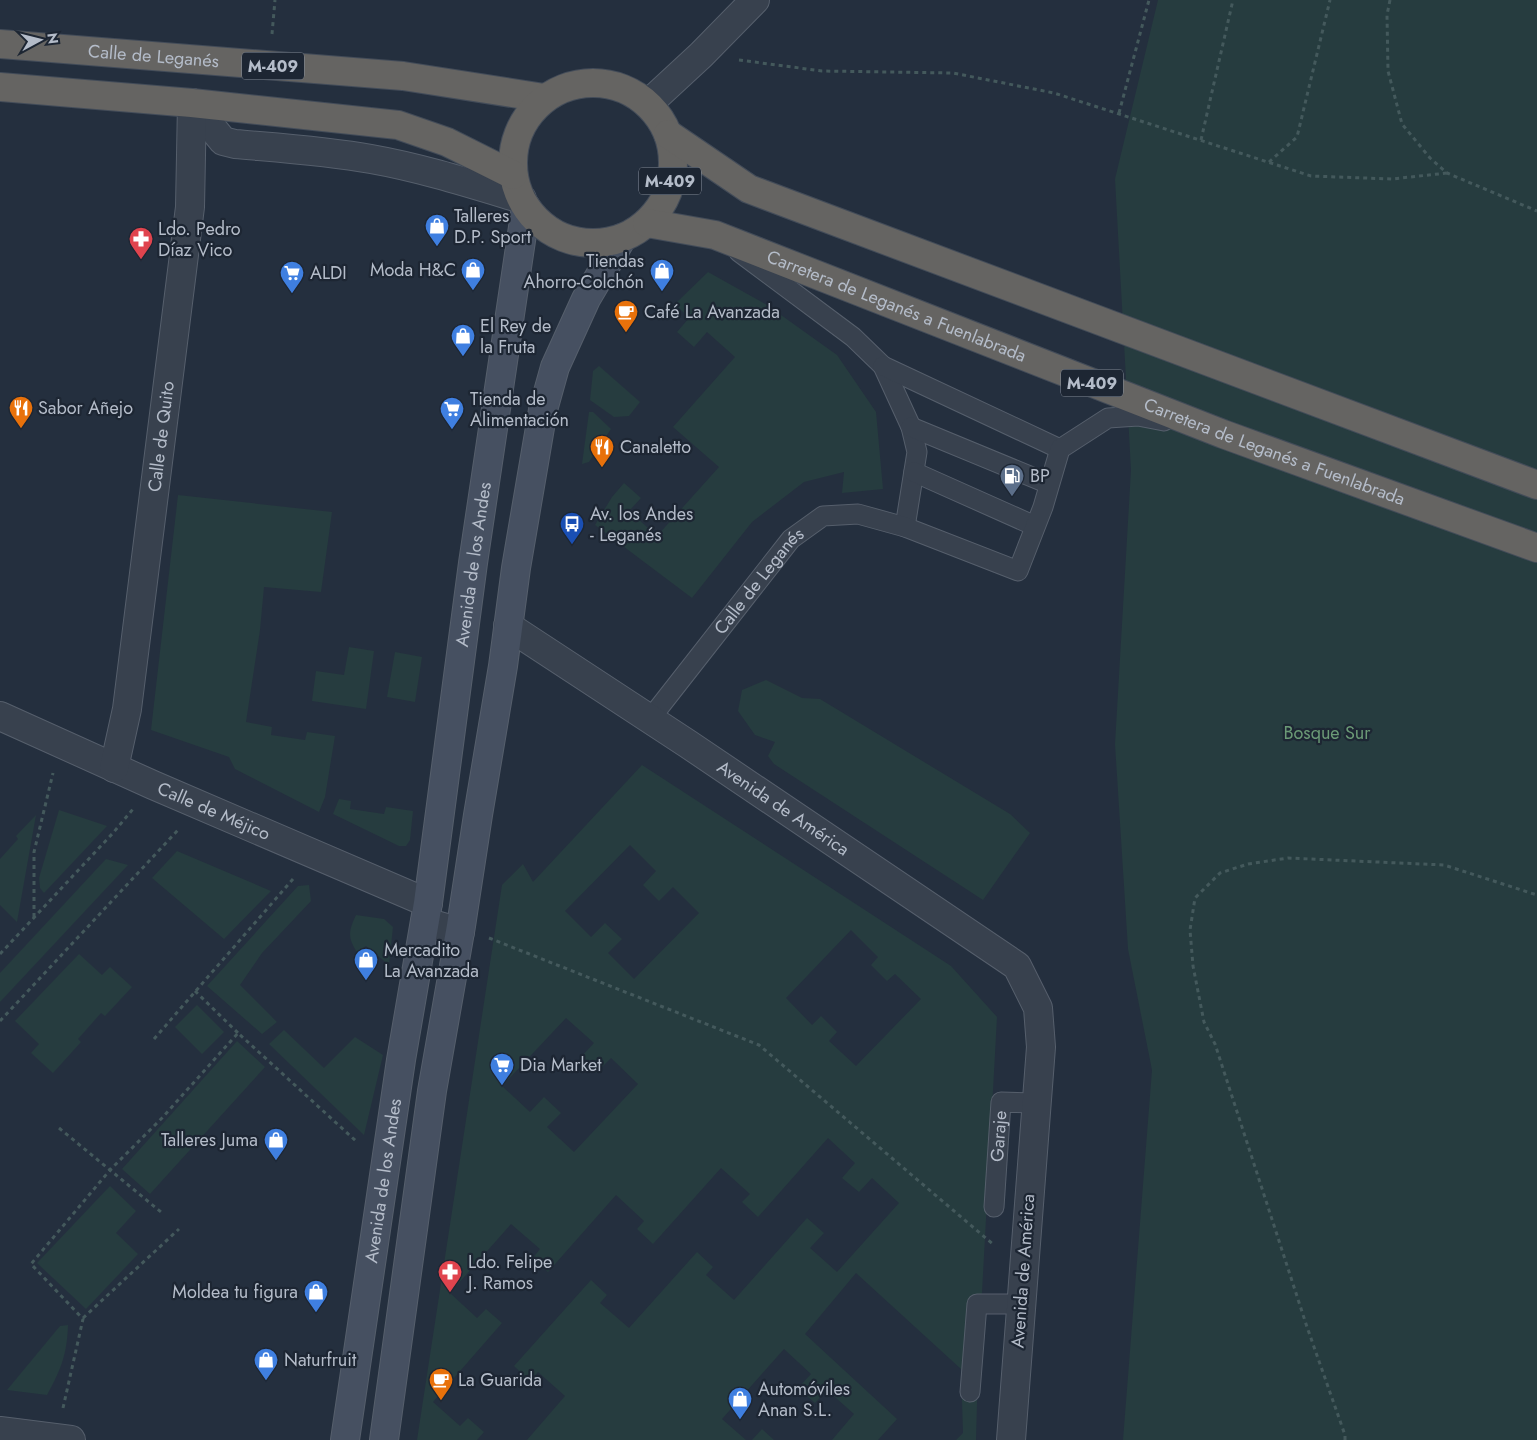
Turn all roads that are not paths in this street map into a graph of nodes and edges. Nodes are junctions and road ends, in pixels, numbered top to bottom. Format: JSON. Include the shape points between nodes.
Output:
{"nodes":[{"id":1,"x":754,"y":0,"type":"edge"},
{"id":2,"x":0,"y":44,"type":"edge"},
{"id":3,"x":0,"y":87,"type":"edge"},
{"id":4,"x":544,"y":98,"type":"junction"},
{"id":5,"x":192,"y":103,"type":"junction"},
{"id":6,"x":648,"y":104,"type":"junction"},
{"id":7,"x":668,"y":134,"type":"junction"},
{"id":8,"x":520,"y":193,"type":"junction"},
{"id":9,"x":647,"y":223,"type":"junction"},
{"id":10,"x":715,"y":235,"type":"junction"},
{"id":11,"x":622,"y":238,"type":"junction"},
{"id":12,"x":883,"y":366,"type":"junction"},
{"id":13,"x":911,"y":427,"type":"junction"},
{"id":14,"x":1223,"y":434,"type":"junction"},
{"id":15,"x":1060,"y":449,"type":"junction"},
{"id":16,"x":914,"y":472,"type":"junction"},
{"id":17,"x":1537,"y":483,"type":"edge"},
{"id":18,"x":1049,"y":484,"type":"junction"},
{"id":19,"x":1035,"y":526,"type":"junction"},
{"id":20,"x":905,"y":527,"type":"junction"},
{"id":21,"x":1537,"y":548,"type":"edge"},
{"id":22,"x":508,"y":626,"type":"junction"},
{"id":23,"x":0,"y":716,"type":"edge"},
{"id":24,"x":650,"y":719,"type":"junction"},
{"id":25,"x":114,"y":768,"type":"junction"},
{"id":26,"x":427,"y":913,"type":"junction"},
{"id":27,"x":460,"y":929,"type":"junction"},
{"id":28,"x":1037,"y":1103,"type":"junction"},
{"id":29,"x":994,"y":1207,"type":"dead end"},
{"id":30,"x":1021,"y":1304,"type":"junction"},
{"id":31,"x":970,"y":1392,"type":"dead end"},
{"id":32,"x":0,"y":1431,"type":"edge"},
{"id":33,"x":64,"y":1439,"type":"edge"},
{"id":34,"x":345,"y":1440,"type":"edge"},
{"id":35,"x":384,"y":1440,"type":"edge"},
{"id":36,"x":1011,"y":1440,"type":"edge"}],
"edges":[{"from":1,"to":6,"type":"street"},
{"from":2,"to":4,"type":"highway","name":"Calle de Leganés","number":"M-409","via":[[403,76]]},
{"from":3,"to":5,"type":"highway","number":"M-409"},
{"from":4,"to":6,"type":"highway","number":"M-409","via":[[570,85],[598,82],[625,88]]},
{"from":4,"to":8,"type":"highway","number":"M-409","via":[[530,113],[514,149]]},
{"from":5,"to":8,"type":"highway","number":"M-409","via":[[398,125],[447,142]]},
{"from":5,"to":8,"type":"street","via":[[223,141],[372,159]]},
{"from":5,"to":25,"type":"street","name":"Calle de Quito","via":[[190,207],[127,709]]},
{"from":6,"to":7,"type":"highway","number":"M-409"},
{"from":7,"to":9,"type":"highway","number":"M-409","via":[[674,166],[666,197]]},
{"from":7,"to":17,"type":"highway","number":"M-409","via":[[749,189]]},
{"from":8,"to":11,"type":"highway","number":"M-409","via":[[544,227],[568,240],[595,244]]},
{"from":8,"to":26,"type":"main road","name":"Avenida de los Andes"},
{"from":9,"to":10,"type":"highway","name":"Carretera de Leganés a Fuenlabrada","number":"M-409"},
{"from":9,"to":11,"type":"highway","number":"M-409"},
{"from":10,"to":12,"type":"lane","via":[[853,337]]},
{"from":10,"to":14,"type":"highway","name":"Carretera de Leganés a Fuenlabrada","number":"M-409"},
{"from":11,"to":22,"type":"main road","name":"Avenida de los Andes","via":[[586,299],[555,367],[543,410]]},
{"from":12,"to":13,"type":"lane"},
{"from":12,"to":15,"type":"lane"},
{"from":13,"to":16,"type":"lane","via":[[917,452]]},
{"from":13,"to":18,"type":"lane"},
{"from":14,"to":15,"type":"lane","via":[[1138,416],[1108,418]]},
{"from":14,"to":21,"type":"highway","name":"Carretera de Leganés a Fuenlabrada","number":"M-409"},
{"from":15,"to":18,"type":"lane"},
{"from":16,"to":19,"type":"lane"},
{"from":16,"to":20,"type":"lane"},
{"from":18,"to":19,"type":"lane"},
{"from":19,"to":20,"type":"lane","name":"Calle de Leganés","via":[[1018,571]]},
{"from":20,"to":24,"type":"lane","name":"Calle de Leganés","via":[[858,514],[823,516],[791,538]]},
{"from":22,"to":24,"type":"street","name":"Avenida de América"},
{"from":22,"to":27,"type":"main road","name":"Avenida de los Andes"},
{"from":23,"to":25,"type":"street","name":"Calle de Méjico"},
{"from":24,"to":28,"type":"street","name":"Avenida de América","via":[[1017,966],[1038,1008],[1041,1047]]},
{"from":25,"to":26,"type":"street","name":"Calle de Méjico","via":[[314,854]]},
{"from":26,"to":27,"type":"street"},
{"from":26,"to":34,"type":"main road","name":"Avenida de los Andes","via":[[401,1060]]},
{"from":27,"to":35,"type":"main road","name":"Avenida de los Andes","via":[[432,1091]]},
{"from":28,"to":29,"type":"lane","name":"Garaje","via":[[1000,1102]]},
{"from":28,"to":30,"type":"street","name":"Avenida de América"},
{"from":30,"to":31,"type":"lane","via":[[978,1304]]},
{"from":30,"to":36,"type":"street","name":"Avenida de América"},
{"from":32,"to":33,"type":"street"}]}
